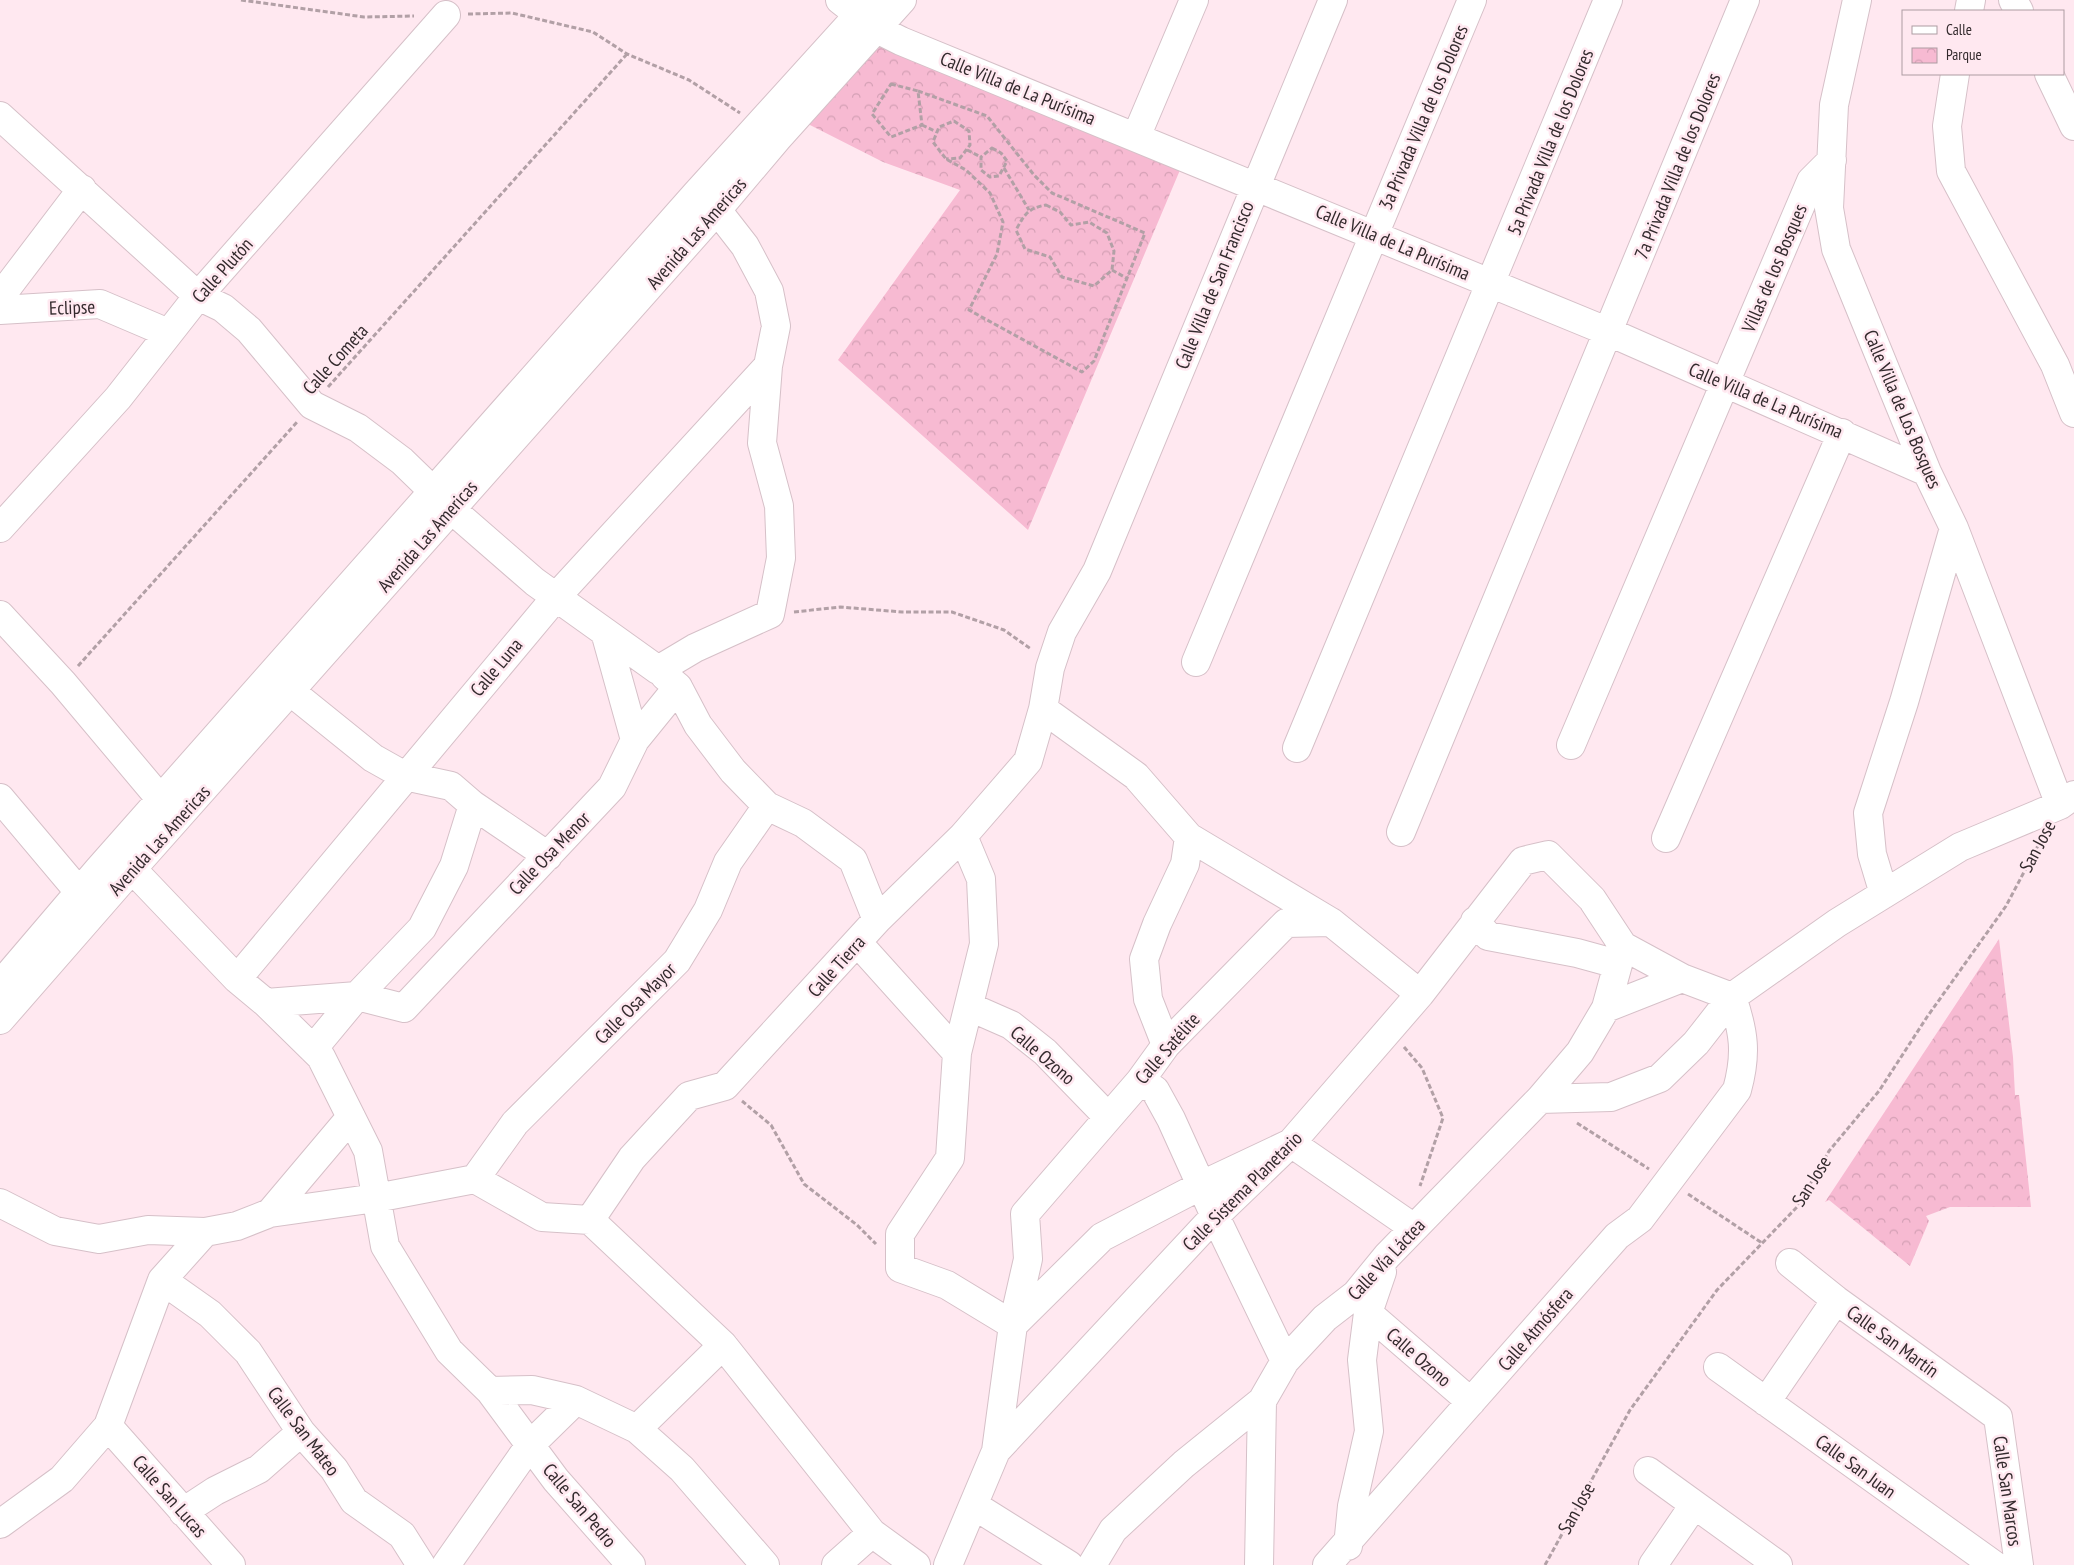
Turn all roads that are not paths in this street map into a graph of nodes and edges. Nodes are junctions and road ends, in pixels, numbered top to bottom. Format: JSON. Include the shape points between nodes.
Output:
{"nodes":[{"id":1,"x":902,"y":0,"type":"edge"},
{"id":2,"x":1194,"y":0,"type":"edge"},
{"id":3,"x":1332,"y":0,"type":"edge"},
{"id":4,"x":1472,"y":0,"type":"edge"},
{"id":5,"x":1608,"y":0,"type":"edge"},
{"id":6,"x":1745,"y":0,"type":"edge"},
{"id":7,"x":1857,"y":0,"type":"edge"},
{"id":8,"x":862,"y":11,"type":"edge"},
{"id":9,"x":446,"y":16,"type":"dead end"},
{"id":10,"x":845,"y":47,"type":"junction"},
{"id":11,"x":1955,"y":75,"type":"edge"},
{"id":12,"x":2049,"y":75,"type":"edge"},
{"id":13,"x":0,"y":116,"type":"edge"},
{"id":14,"x":2074,"y":126,"type":"edge"},
{"id":15,"x":1136,"y":137,"type":"junction"},
{"id":16,"x":1832,"y":160,"type":"junction"},
{"id":17,"x":1255,"y":185,"type":"junction"},
{"id":18,"x":82,"y":189,"type":"junction"},
{"id":19,"x":717,"y":210,"type":"junction"},
{"id":20,"x":1374,"y":234,"type":"junction"},
{"id":21,"x":1492,"y":284,"type":"junction"},
{"id":22,"x":198,"y":296,"type":"junction"},
{"id":23,"x":0,"y":297,"type":"edge"},
{"id":24,"x":0,"y":310,"type":"edge"},
{"id":25,"x":1608,"y":332,"type":"junction"},
{"id":26,"x":168,"y":333,"type":"junction"},
{"id":27,"x":768,"y":366,"type":"junction"},
{"id":28,"x":1725,"y":382,"type":"junction"},
{"id":29,"x":2074,"y":413,"type":"edge"},
{"id":30,"x":1842,"y":433,"type":"junction"},
{"id":31,"x":1927,"y":472,"type":"junction"},
{"id":32,"x":443,"y":501,"type":"junction"},
{"id":33,"x":0,"y":528,"type":"edge"},
{"id":34,"x":1954,"y":528,"type":"junction"},
{"id":35,"x":1097,"y":571,"type":"joint"},
{"id":36,"x":556,"y":597,"type":"junction"},
{"id":37,"x":0,"y":615,"type":"edge"},
{"id":38,"x":605,"y":632,"type":"junction"},
{"id":39,"x":1196,"y":662,"type":"dead end"},
{"id":40,"x":668,"y":679,"type":"junction"},
{"id":41,"x":282,"y":682,"type":"junction"},
{"id":42,"x":1043,"y":709,"type":"junction"},
{"id":43,"x":635,"y":740,"type":"junction"},
{"id":44,"x":1571,"y":745,"type":"dead end"},
{"id":45,"x":1297,"y":748,"type":"dead end"},
{"id":46,"x":405,"y":776,"type":"junction"},
{"id":47,"x":0,"y":798,"type":"edge"},
{"id":48,"x":2067,"y":800,"type":"edge"},
{"id":49,"x":473,"y":805,"type":"junction"},
{"id":50,"x":767,"y":806,"type":"junction"},
{"id":51,"x":169,"y":810,"type":"junction"},
{"id":52,"x":1401,"y":832,"type":"dead end"},
{"id":53,"x":963,"y":836,"type":"junction"},
{"id":54,"x":1190,"y":837,"type":"junction"},
{"id":55,"x":1666,"y":838,"type":"dead end"},
{"id":56,"x":548,"y":856,"type":"junction"},
{"id":57,"x":116,"y":875,"type":"junction"},
{"id":58,"x":80,"y":893,"type":"junction"},
{"id":59,"x":1884,"y":894,"type":"junction"},
{"id":60,"x":877,"y":920,"type":"junction"},
{"id":61,"x":1475,"y":921,"type":"junction"},
{"id":62,"x":1332,"y":922,"type":"junction"},
{"id":63,"x":858,"y":943,"type":"junction"},
{"id":64,"x":1620,"y":955,"type":"junction"},
{"id":65,"x":237,"y":978,"type":"junction"},
{"id":66,"x":1682,"y":978,"type":"junction"},
{"id":67,"x":0,"y":985,"type":"edge"},
{"id":68,"x":1420,"y":994,"type":"junction"},
{"id":69,"x":357,"y":996,"type":"junction"},
{"id":70,"x":1732,"y":997,"type":"junction"},
{"id":71,"x":266,"y":1003,"type":"junction"},
{"id":72,"x":970,"y":1007,"type":"junction"},
{"id":73,"x":1606,"y":1008,"type":"junction"},
{"id":74,"x":0,"y":1020,"type":"edge"},
{"id":75,"x":1166,"y":1045,"type":"junction"},
{"id":76,"x":313,"y":1049,"type":"junction"},
{"id":77,"x":957,"y":1053,"type":"junction"},
{"id":78,"x":1140,"y":1080,"type":"junction"},
{"id":79,"x":1540,"y":1099,"type":"junction"},
{"id":80,"x":1107,"y":1116,"type":"junction"},
{"id":81,"x":351,"y":1117,"type":"junction"},
{"id":82,"x":1292,"y":1143,"type":"junction"},
{"id":83,"x":475,"y":1179,"type":"junction"},
{"id":84,"x":1202,"y":1185,"type":"junction"},
{"id":85,"x":376,"y":1198,"type":"junction"},
{"id":86,"x":0,"y":1203,"type":"edge"},
{"id":87,"x":270,"y":1213,"type":"junction"},
{"id":88,"x":1215,"y":1216,"type":"junction"},
{"id":89,"x":590,"y":1220,"type":"junction"},
{"id":90,"x":1408,"y":1224,"type":"junction"},
{"id":91,"x":205,"y":1232,"type":"junction"},
{"id":92,"x":1387,"y":1256,"type":"junction"},
{"id":93,"x":1790,"y":1263,"type":"dead end"},
{"id":94,"x":162,"y":1280,"type":"junction"},
{"id":95,"x":1836,"y":1300,"type":"junction"},
{"id":96,"x":1368,"y":1313,"type":"junction"},
{"id":97,"x":1013,"y":1324,"type":"junction"},
{"id":98,"x":723,"y":1346,"type":"junction"},
{"id":99,"x":1286,"y":1361,"type":"junction"},
{"id":100,"x":1718,"y":1367,"type":"dead end"},
{"id":101,"x":490,"y":1391,"type":"junction"},
{"id":102,"x":576,"y":1400,"type":"junction"},
{"id":103,"x":1262,"y":1401,"type":"junction"},
{"id":104,"x":1471,"y":1402,"type":"junction"},
{"id":105,"x":1766,"y":1402,"type":"junction"},
{"id":106,"x":1998,"y":1417,"type":"joint"},
{"id":107,"x":108,"y":1426,"type":"junction"},
{"id":108,"x":637,"y":1429,"type":"junction"},
{"id":109,"x":301,"y":1432,"type":"junction"},
{"id":110,"x":530,"y":1445,"type":"junction"},
{"id":111,"x":996,"y":1451,"type":"junction"},
{"id":112,"x":1648,"y":1471,"type":"dead end"},
{"id":113,"x":1694,"y":1505,"type":"junction"},
{"id":114,"x":974,"y":1506,"type":"junction"},
{"id":115,"x":183,"y":1512,"type":"junction"},
{"id":116,"x":0,"y":1524,"type":"edge"},
{"id":117,"x":872,"y":1533,"type":"junction"},
{"id":118,"x":1347,"y":1553,"type":"edge"},
{"id":119,"x":231,"y":1565,"type":"edge"},
{"id":120,"x":421,"y":1565,"type":"edge"},
{"id":121,"x":446,"y":1565,"type":"edge"},
{"id":122,"x":631,"y":1565,"type":"edge"},
{"id":123,"x":765,"y":1565,"type":"edge"},
{"id":124,"x":836,"y":1565,"type":"edge"},
{"id":125,"x":916,"y":1565,"type":"edge"},
{"id":126,"x":948,"y":1565,"type":"edge"},
{"id":127,"x":1069,"y":1565,"type":"edge"},
{"id":128,"x":1092,"y":1565,"type":"edge"},
{"id":129,"x":1259,"y":1565,"type":"edge"},
{"id":130,"x":1327,"y":1565,"type":"edge"},
{"id":131,"x":1653,"y":1565,"type":"edge"},
{"id":132,"x":1778,"y":1565,"type":"edge"},
{"id":133,"x":1994,"y":1565,"type":"edge"},
{"id":134,"x":2019,"y":1565,"type":"edge"}],
"edges":[{"from":1,"to":8,"type":"street"},
{"from":2,"to":15,"type":"street"},
{"from":3,"to":17,"type":"street","name":"Calle Villa de San Francisco"},
{"from":4,"to":20,"type":"street","name":"3a Privada Villa de los Dolores"},
{"from":5,"to":21,"type":"street","name":"5a Privada Villa de los Dolores"},
{"from":6,"to":25,"type":"street","name":"7a Privada Villa de los Dolores"},
{"from":7,"to":16,"type":"street","name":"Calle Villa de Los Bosques","via":[[1834,105]]},
{"from":8,"to":10,"type":"street"},
{"from":8,"to":15,"type":"street","name":"Calle Villa de La Purísima"},
{"from":9,"to":22,"type":"street","name":"Calle Plutón"},
{"from":10,"to":19,"type":"street","name":"Avenida Las Americas"},
{"from":10,"to":32,"type":"street","name":"Avenida Las Americas","via":[[758,124]]},
{"from":11,"to":29,"type":"street","via":[[1947,126],[1951,171],[2055,365]]},
{"from":12,"to":14,"type":"street"},
{"from":13,"to":18,"type":"street"},
{"from":15,"to":17,"type":"street","name":"Calle Villa de La Purísima"},
{"from":16,"to":28,"type":"street","name":"Villas de los Bosques","via":[[1811,181]]},
{"from":16,"to":31,"type":"street","name":"Calle Villa de Los Bosques","via":[[1830,208],[1836,249]]},
{"from":17,"to":20,"type":"street","name":"Calle Villa de La Purísima"},
{"from":17,"to":35,"type":"street","name":"Calle Villa de San Francisco"},
{"from":18,"to":22,"type":"street"},
{"from":18,"to":23,"type":"street"},
{"from":19,"to":27,"type":"street","via":[[745,246],[769,291],[776,326]]},
{"from":19,"to":32,"type":"street","name":"Avenida Las Americas"},
{"from":20,"to":21,"type":"street","name":"Calle Villa de La Purísima"},
{"from":20,"to":39,"type":"street","name":"3a Privada Villa de los Dolores"},
{"from":21,"to":25,"type":"street","name":"Calle Villa de La Purísima"},
{"from":21,"to":45,"type":"street","name":"5a Privada Villa de los Dolores"},
{"from":22,"to":26,"type":"street","name":"Calle Plutón"},
{"from":22,"to":32,"type":"street","via":[[223,308],[249,330],[312,405],[358,428],[402,461]]},
{"from":24,"to":26,"type":"street","name":"Eclipse","via":[[100,304]]},
{"from":25,"to":28,"type":"street","name":"Calle Villa de La Purísima"},
{"from":25,"to":52,"type":"street","name":"7a Privada Villa de los Dolores"},
{"from":26,"to":33,"type":"street","name":"Calle Plutón","via":[[118,398]]},
{"from":27,"to":36,"type":"street","name":"Calle Luna"},
{"from":27,"to":40,"type":"street","via":[[762,443],[779,506],[781,558],[770,614],[695,648]]},
{"from":28,"to":30,"type":"street","name":"Calle Villa de La Purísima"},
{"from":28,"to":44,"type":"street","name":"Villas de los Bosques"},
{"from":30,"to":31,"type":"street","name":"Calle Villa de La Purísima"},
{"from":30,"to":55,"type":"street"},
{"from":31,"to":34,"type":"street","name":"Calle Villa de Los Bosques"},
{"from":32,"to":36,"type":"street"},
{"from":32,"to":41,"type":"street","name":"Avenida Las Americas"},
{"from":34,"to":48,"type":"street","name":"Calle Villa de Los Bosques"},
{"from":34,"to":59,"type":"street","via":[[1868,813],[1872,854]]},
{"from":35,"to":42,"type":"street","name":"Calle Tierra","via":[[1062,632],[1050,668]]},
{"from":36,"to":38,"type":"street"},
{"from":36,"to":46,"type":"street","name":"Calle Luna"},
{"from":37,"to":51,"type":"street","via":[[63,683]]},
{"from":38,"to":40,"type":"street"},
{"from":38,"to":43,"type":"street"},
{"from":40,"to":43,"type":"street","name":"Calle Osa Menor"},
{"from":40,"to":50,"type":"street","via":[[733,770]]},
{"from":41,"to":46,"type":"street","via":[[373,758]]},
{"from":41,"to":51,"type":"street","name":"Avenida Las Americas"},
{"from":42,"to":53,"type":"street","name":"Calle Tierra","via":[[1028,761]]},
{"from":42,"to":54,"type":"street","via":[[1136,776]]},
{"from":43,"to":56,"type":"street","name":"Calle Osa Menor","via":[[612,787]]},
{"from":46,"to":49,"type":"street","via":[[451,786]]},
{"from":46,"to":65,"type":"street","name":"Calle Luna"},
{"from":47,"to":58,"type":"street"},
{"from":48,"to":59,"type":"street","via":[[1960,847]]},
{"from":49,"to":56,"type":"street"},
{"from":49,"to":69,"type":"street","via":[[454,866],[422,928]]},
{"from":50,"to":60,"type":"street","via":[[804,824],[854,860]]},
{"from":50,"to":83,"type":"street","name":"Calle Osa Mayor","via":[[728,862],[708,910],[677,961],[515,1123]]},
{"from":51,"to":57,"type":"street","name":"Avenida Las Americas"},
{"from":53,"to":60,"type":"street","name":"Calle Tierra"},
{"from":53,"to":72,"type":"street","via":[[982,880],[984,944]]},
{"from":54,"to":62,"type":"street"},
{"from":54,"to":75,"type":"street","via":[[1185,864],[1144,959],[1148,999]]},
{"from":56,"to":69,"type":"street","name":"Calle Osa Menor","via":[[404,1008]]},
{"from":57,"to":58,"type":"street","name":"Avenida Las Americas"},
{"from":57,"to":65,"type":"street","name":"Calle San Pedro"},
{"from":57,"to":74,"type":"street","name":"Avenida Las Americas"},
{"from":58,"to":67,"type":"street","name":"Avenida Las Americas"},
{"from":59,"to":70,"type":"street"},
{"from":60,"to":63,"type":"street","name":"Calle Tierra"},
{"from":61,"to":64,"type":"street","via":[[1488,936],[1577,953]]},
{"from":61,"to":64,"type":"street","name":"Calle Sistema Planetario","via":[[1523,860],[1548,855],[1592,899]]},
{"from":61,"to":68,"type":"street","name":"Calle Sistema Planetario"},
{"from":62,"to":68,"type":"street"},
{"from":62,"to":75,"type":"street","name":"Calle Satélite","via":[[1286,923]]},
{"from":63,"to":77,"type":"street"},
{"from":63,"to":89,"type":"street","name":"Calle Tierra","via":[[725,1086],[689,1096],[632,1158]]},
{"from":64,"to":66,"type":"street"},
{"from":64,"to":73,"type":"street","name":"Calle Vía Láctea"},
{"from":65,"to":71,"type":"street","name":"Calle San Pedro"},
{"from":66,"to":70,"type":"street"},
{"from":66,"to":73,"type":"street"},
{"from":68,"to":82,"type":"street","name":"Calle Sistema Planetario"},
{"from":69,"to":71,"type":"street"},
{"from":69,"to":76,"type":"street"},
{"from":70,"to":79,"type":"street","via":[[1696,1043],[1660,1078],[1611,1097]]},
{"from":70,"to":104,"type":"street","name":"Calle Atmósfera","via":[[1742,1027],[1743,1068],[1737,1090],[1640,1219],[1617,1236]]},
{"from":71,"to":76,"type":"street","name":"Calle San Pedro"},
{"from":72,"to":77,"type":"street"},
{"from":72,"to":80,"type":"street","name":"Calle Ozono","via":[[1011,1025],[1045,1052]]},
{"from":73,"to":79,"type":"street","name":"Calle Vía Láctea","via":[[1580,1052]]},
{"from":75,"to":78,"type":"street","name":"Calle Satélite"},
{"from":76,"to":81,"type":"street","name":"Calle San Pedro","via":[[322,1057]]},
{"from":77,"to":97,"type":"street","via":[[950,1158],[900,1234],[900,1268],[947,1285]]},
{"from":78,"to":80,"type":"street","name":"Calle Satélite"},
{"from":78,"to":84,"type":"street","via":[[1155,1090]]},
{"from":79,"to":90,"type":"street","name":"Calle Vía Láctea"},
{"from":80,"to":97,"type":"street","name":"Calle Satélite","via":[[1025,1214],[1028,1259]]},
{"from":81,"to":85,"type":"street","name":"Calle San Pedro","via":[[368,1151]]},
{"from":81,"to":87,"type":"street"},
{"from":82,"to":84,"type":"street"},
{"from":82,"to":88,"type":"street","name":"Calle Sistema Planetario"},
{"from":82,"to":90,"type":"street"},
{"from":83,"to":85,"type":"street"},
{"from":83,"to":89,"type":"street","via":[[542,1217]]},
{"from":84,"to":88,"type":"street"},
{"from":84,"to":97,"type":"street","via":[[1102,1237]]},
{"from":85,"to":87,"type":"street"},
{"from":85,"to":101,"type":"street","name":"Calle San Pedro","via":[[385,1246],[449,1351]]},
{"from":86,"to":91,"type":"street","via":[[55,1231],[100,1239],[148,1230]]},
{"from":87,"to":91,"type":"street","via":[[236,1226]]},
{"from":88,"to":99,"type":"street"},
{"from":88,"to":111,"type":"street","name":"Calle Sistema Planetario"},
{"from":89,"to":98,"type":"street"},
{"from":90,"to":92,"type":"street","name":"Calle Vía Láctea"},
{"from":91,"to":94,"type":"street"},
{"from":92,"to":96,"type":"street"},
{"from":92,"to":99,"type":"street","name":"Calle Vía Láctea","via":[[1356,1294],[1325,1318]]},
{"from":93,"to":95,"type":"street","name":"Calle San Martín"},
{"from":94,"to":107,"type":"street"},
{"from":94,"to":109,"type":"street","name":"Calle San Mateo","via":[[210,1314],[248,1352]]},
{"from":95,"to":105,"type":"street"},
{"from":95,"to":106,"type":"street","name":"Calle San Martín"},
{"from":96,"to":104,"type":"street","name":"Calle Ozono"},
{"from":96,"to":118,"type":"street","via":[[1362,1360],[1369,1431],[1352,1506]]},
{"from":97,"to":111,"type":"street"},
{"from":98,"to":108,"type":"street"},
{"from":98,"to":117,"type":"street"},
{"from":99,"to":103,"type":"street","name":"Calle Vía Láctea"},
{"from":100,"to":105,"type":"street","name":"Calle San Juan"},
{"from":101,"to":102,"type":"street","via":[[532,1390]]},
{"from":101,"to":110,"type":"street","name":"Calle San Pedro"},
{"from":102,"to":108,"type":"street"},
{"from":102,"to":110,"type":"street"},
{"from":103,"to":128,"type":"street","name":"Calle Vía Láctea","via":[[1184,1464],[1113,1530]]},
{"from":103,"to":129,"type":"street"},
{"from":104,"to":118,"type":"street","name":"Calle Atmósfera"},
{"from":105,"to":133,"type":"street","name":"Calle San Juan"},
{"from":106,"to":134,"type":"street","name":"Calle San Marcos"},
{"from":107,"to":115,"type":"street","name":"Calle San Lucas"},
{"from":107,"to":116,"type":"street","via":[[62,1480]]},
{"from":108,"to":123,"type":"street","via":[[682,1469]]},
{"from":109,"to":115,"type":"street","via":[[259,1469],[215,1491]]},
{"from":109,"to":120,"type":"street","name":"Calle San Mateo","via":[[334,1468],[354,1501],[402,1535]]},
{"from":110,"to":121,"type":"street"},
{"from":110,"to":122,"type":"street","name":"Calle San Pedro","via":[[556,1480]]},
{"from":111,"to":114,"type":"street"},
{"from":112,"to":113,"type":"street"},
{"from":113,"to":131,"type":"street"},
{"from":113,"to":132,"type":"street"},
{"from":114,"to":126,"type":"street"},
{"from":114,"to":127,"type":"street"},
{"from":115,"to":119,"type":"street","name":"Calle San Lucas"},
{"from":117,"to":124,"type":"street"},
{"from":117,"to":125,"type":"street"},
{"from":118,"to":130,"type":"street","name":"Calle Atmósfera"}]}
